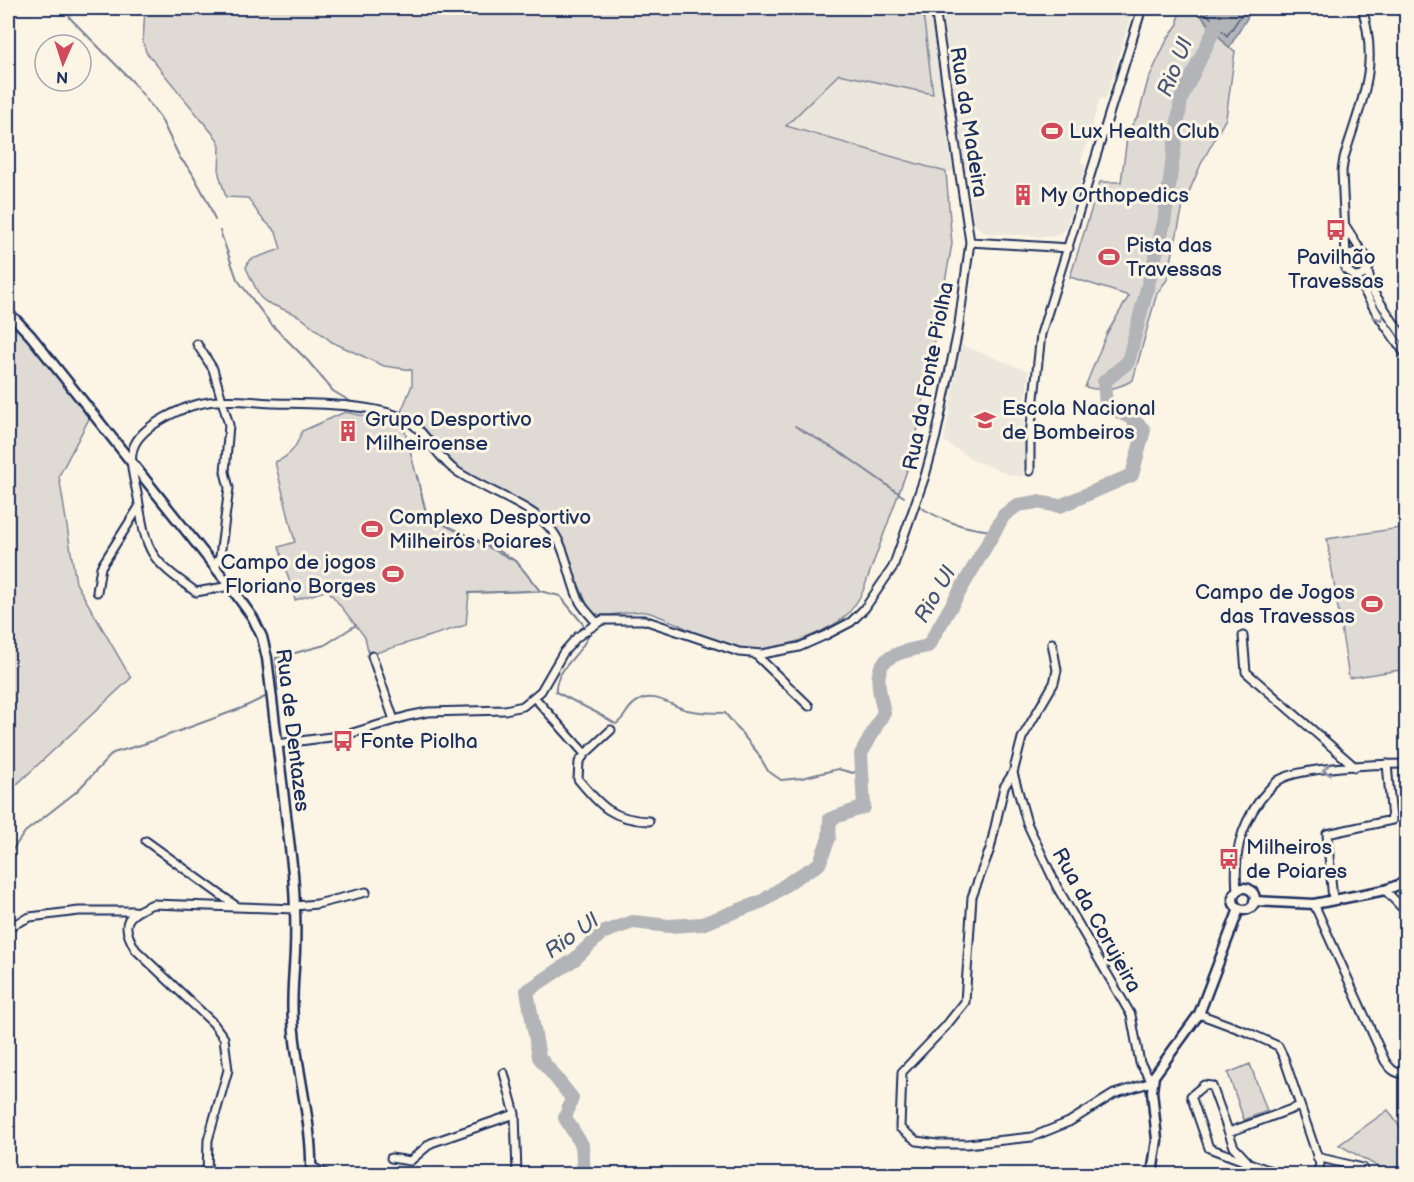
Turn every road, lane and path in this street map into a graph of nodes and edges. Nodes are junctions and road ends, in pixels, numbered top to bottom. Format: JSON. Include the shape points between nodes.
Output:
{"nodes":[{"id":1,"x":934,"y":8,"type":"edge"},
{"id":2,"x":1142,"y":8,"type":"edge"},
{"id":3,"x":1362,"y":8,"type":"edge"},
{"id":4,"x":1346,"y":227,"type":"junction"},
{"id":5,"x":970,"y":242,"type":"junction"},
{"id":6,"x":1069,"y":248,"type":"junction"},
{"id":7,"x":1361,"y":251,"type":"junction"},
{"id":8,"x":1346,"y":257,"type":"junction"},
{"id":9,"x":1368,"y":271,"type":"junction"},
{"id":10,"x":1356,"y":277,"type":"junction"},
{"id":11,"x":8,"y":315,"type":"edge"},
{"id":12,"x":1407,"y":341,"type":"edge"},
{"id":13,"x":197,"y":344,"type":"dead end"},
{"id":14,"x":1407,"y":355,"type":"edge"},
{"id":15,"x":222,"y":401,"type":"junction"},
{"id":16,"x":132,"y":463,"type":"junction"},
{"id":17,"x":1030,"y":471,"type":"dead end"},
{"id":18,"x":139,"y":507,"type":"junction"},
{"id":19,"x":215,"y":567,"type":"junction"},
{"id":20,"x":230,"y":586,"type":"junction"},
{"id":21,"x":97,"y":592,"type":"dead end"},
{"id":22,"x":597,"y":623,"type":"junction"},
{"id":23,"x":1243,"y":636,"type":"dead end"},
{"id":24,"x":1052,"y":643,"type":"dead end"},
{"id":25,"x":754,"y":653,"type":"junction"},
{"id":26,"x":372,"y":656,"type":"dead end"},
{"id":27,"x":535,"y":698,"type":"junction"},
{"id":28,"x":809,"y":706,"type":"dead end"},
{"id":29,"x":394,"y":720,"type":"junction"},
{"id":30,"x":611,"y":730,"type":"dead end"},
{"id":31,"x":277,"y":744,"type":"junction"},
{"id":32,"x":585,"y":754,"type":"junction"},
{"id":33,"x":1387,"y":764,"type":"junction"},
{"id":34,"x":1407,"y":764,"type":"edge"},
{"id":35,"x":1355,"y":767,"type":"junction"},
{"id":36,"x":1013,"y":773,"type":"junction"},
{"id":37,"x":649,"y":821,"type":"dead end"},
{"id":38,"x":146,"y":841,"type":"dead end"},
{"id":39,"x":1406,"y":882,"type":"edge"},
{"id":40,"x":1385,"y":890,"type":"junction"},
{"id":41,"x":1237,"y":891,"type":"junction"},
{"id":42,"x":366,"y":892,"type":"dead end"},
{"id":43,"x":1407,"y":894,"type":"edge"},
{"id":44,"x":1333,"y":900,"type":"junction"},
{"id":45,"x":1254,"y":901,"type":"junction"},
{"id":46,"x":1314,"y":904,"type":"junction"},
{"id":47,"x":237,"y":907,"type":"junction"},
{"id":48,"x":295,"y":907,"type":"junction"},
{"id":49,"x":1239,"y":909,"type":"junction"},
{"id":50,"x":134,"y":911,"type":"junction"},
{"id":51,"x":1407,"y":912,"type":"edge"},
{"id":52,"x":8,"y":927,"type":"edge"},
{"id":53,"x":1199,"y":1014,"type":"junction"},
{"id":54,"x":504,"y":1073,"type":"dead end"},
{"id":55,"x":1402,"y":1074,"type":"edge"},
{"id":56,"x":1152,"y":1082,"type":"junction"},
{"id":57,"x":1300,"y":1106,"type":"junction"},
{"id":58,"x":515,"y":1114,"type":"junction"},
{"id":59,"x":1229,"y":1132,"type":"junction"},
{"id":60,"x":1317,"y":1157,"type":"junction"},
{"id":61,"x":391,"y":1158,"type":"dead end"},
{"id":62,"x":1247,"y":1161,"type":"junction"},
{"id":63,"x":1363,"y":1168,"type":"dead end"},
{"id":64,"x":311,"y":1170,"type":"edge"},
{"id":65,"x":1153,"y":1173,"type":"edge"},
{"id":66,"x":207,"y":1174,"type":"edge"},
{"id":67,"x":326,"y":1174,"type":"edge"},
{"id":68,"x":517,"y":1174,"type":"edge"},
{"id":69,"x":1165,"y":1174,"type":"edge"},
{"id":70,"x":1279,"y":1174,"type":"edge"},
{"id":71,"x":1317,"y":1174,"type":"edge"}],
"edges":[{"from":1,"to":5,"type":"street","name":"Rua da Madeira"},
{"from":2,"to":6,"type":"street"},
{"from":3,"to":4,"type":"street","via":[[1370,51],[1368,82],[1342,171]]},
{"from":4,"to":7,"type":"street"},
{"from":4,"to":8,"type":"street"},
{"from":5,"to":6,"type":"street"},
{"from":5,"to":25,"type":"street","name":"Rua da Fonte Piolha","via":[[958,331],[926,476],[893,567],[851,622],[799,647]]},
{"from":6,"to":17,"type":"street","via":[[1041,334]]},
{"from":7,"to":8,"type":"street"},
{"from":7,"to":9,"type":"street","via":[[1370,259]]},
{"from":8,"to":10,"type":"street","via":[[1346,270]]},
{"from":9,"to":10,"type":"street"},
{"from":9,"to":12,"type":"street","via":[[1372,290]]},
{"from":10,"to":14,"type":"street","one_way":true},
{"from":11,"to":16,"type":"street","name":"Rua de Dentazes","via":[[31,336]]},
{"from":13,"to":15,"type":"street","via":[[213,369]]},
{"from":15,"to":16,"type":"street","via":[[201,403],[158,421],[136,442]]},
{"from":15,"to":19,"type":"street","via":[[229,426],[225,472],[229,488],[220,556]]},
{"from":15,"to":22,"type":"street","via":[[327,404],[408,420],[452,468],[549,526],[559,542],[581,603]]},
{"from":16,"to":18,"type":"street"},
{"from":16,"to":19,"type":"street","name":"Rua de Dentazes"},
{"from":18,"to":20,"type":"street","via":[[148,546],[166,570],[196,592]]},
{"from":18,"to":21,"type":"street","via":[[101,567]]},
{"from":19,"to":20,"type":"street","name":"Rua de Dentazes"},
{"from":20,"to":31,"type":"street","name":"Rua de Dentazes","via":[[262,637]]},
{"from":22,"to":25,"type":"street","name":"Rua da Fonte Piolha","via":[[644,620],[739,652]]},
{"from":22,"to":27,"type":"street","via":[[563,653]]},
{"from":23,"to":35,"type":"street","via":[[1246,672]]},
{"from":24,"to":36,"type":"street","via":[[1057,670],[1054,683],[1022,738]]},
{"from":25,"to":28,"type":"street"},
{"from":26,"to":29,"type":"street"},
{"from":27,"to":29,"type":"street","via":[[512,710],[428,712]]},
{"from":27,"to":32,"type":"street"},
{"from":29,"to":31,"type":"street","via":[[346,735]]},
{"from":30,"to":32,"type":"street"},
{"from":31,"to":48,"type":"street","name":"Rua de Dentazes"},
{"from":32,"to":37,"type":"street","via":[[579,762],[578,779],[592,797],[606,810],[631,820]]},
{"from":33,"to":34,"type":"street"},
{"from":33,"to":35,"type":"street"},
{"from":33,"to":44,"type":"street","via":[[1392,820],[1328,834]]},
{"from":35,"to":41,"type":"street","one_way":true,"via":[[1299,773],[1279,780],[1268,790],[1252,811],[1238,845]]},
{"from":36,"to":56,"type":"street","name":"Rua da Corujeira","via":[[1027,823],[1057,887],[1131,1016],[1140,1063]]},
{"from":36,"to":56,"type":"street","via":[[1004,788],[990,849],[972,897],[965,1002],[902,1072],[900,1128],[917,1141],[937,1144],[1032,1137],[1069,1122],[1114,1094]]},
{"from":38,"to":47,"type":"street"},
{"from":39,"to":40,"type":"street"},
{"from":39,"to":43,"type":"street"},
{"from":40,"to":44,"type":"street"},
{"from":40,"to":51,"type":"street"},
{"from":41,"to":45,"type":"street","via":[[1251,891]]},
{"from":41,"to":49,"type":"street","via":[[1233,901]]},
{"from":42,"to":48,"type":"street"},
{"from":44,"to":46,"type":"street"},
{"from":45,"to":46,"type":"street"},
{"from":45,"to":49,"type":"street","via":[[1249,909]]},
{"from":46,"to":55,"type":"street","via":[[1385,1061]]},
{"from":47,"to":48,"type":"street"},
{"from":47,"to":50,"type":"street","via":[[153,904]]},
{"from":48,"to":64,"type":"street","name":"Rua de Dentazes","via":[[293,1021]]},
{"from":49,"to":53,"type":"street"},
{"from":50,"to":52,"type":"street","via":[[79,911],[30,918]]},
{"from":50,"to":66,"type":"street","via":[[127,923],[127,936],[136,950],[224,1038],[228,1070],[208,1140]]},
{"from":53,"to":56,"type":"street"},
{"from":53,"to":57,"type":"street","via":[[1278,1046]]},
{"from":54,"to":58,"type":"street"},
{"from":56,"to":65,"type":"street","via":[[1157,1140]]},
{"from":57,"to":59,"type":"street"},
{"from":57,"to":60,"type":"street"},
{"from":58,"to":61,"type":"street","via":[[431,1143],[410,1161]]},
{"from":58,"to":68,"type":"street"},
{"from":59,"to":62,"type":"street","via":[[1234,1147]]},
{"from":59,"to":62,"type":"street","via":[[1212,1086],[1204,1085],[1191,1096],[1209,1148]]},
{"from":60,"to":63,"type":"street"},
{"from":60,"to":71,"type":"street"},
{"from":62,"to":70,"type":"street"},
{"from":64,"to":67,"type":"street"},
{"from":65,"to":69,"type":"street"}]}
